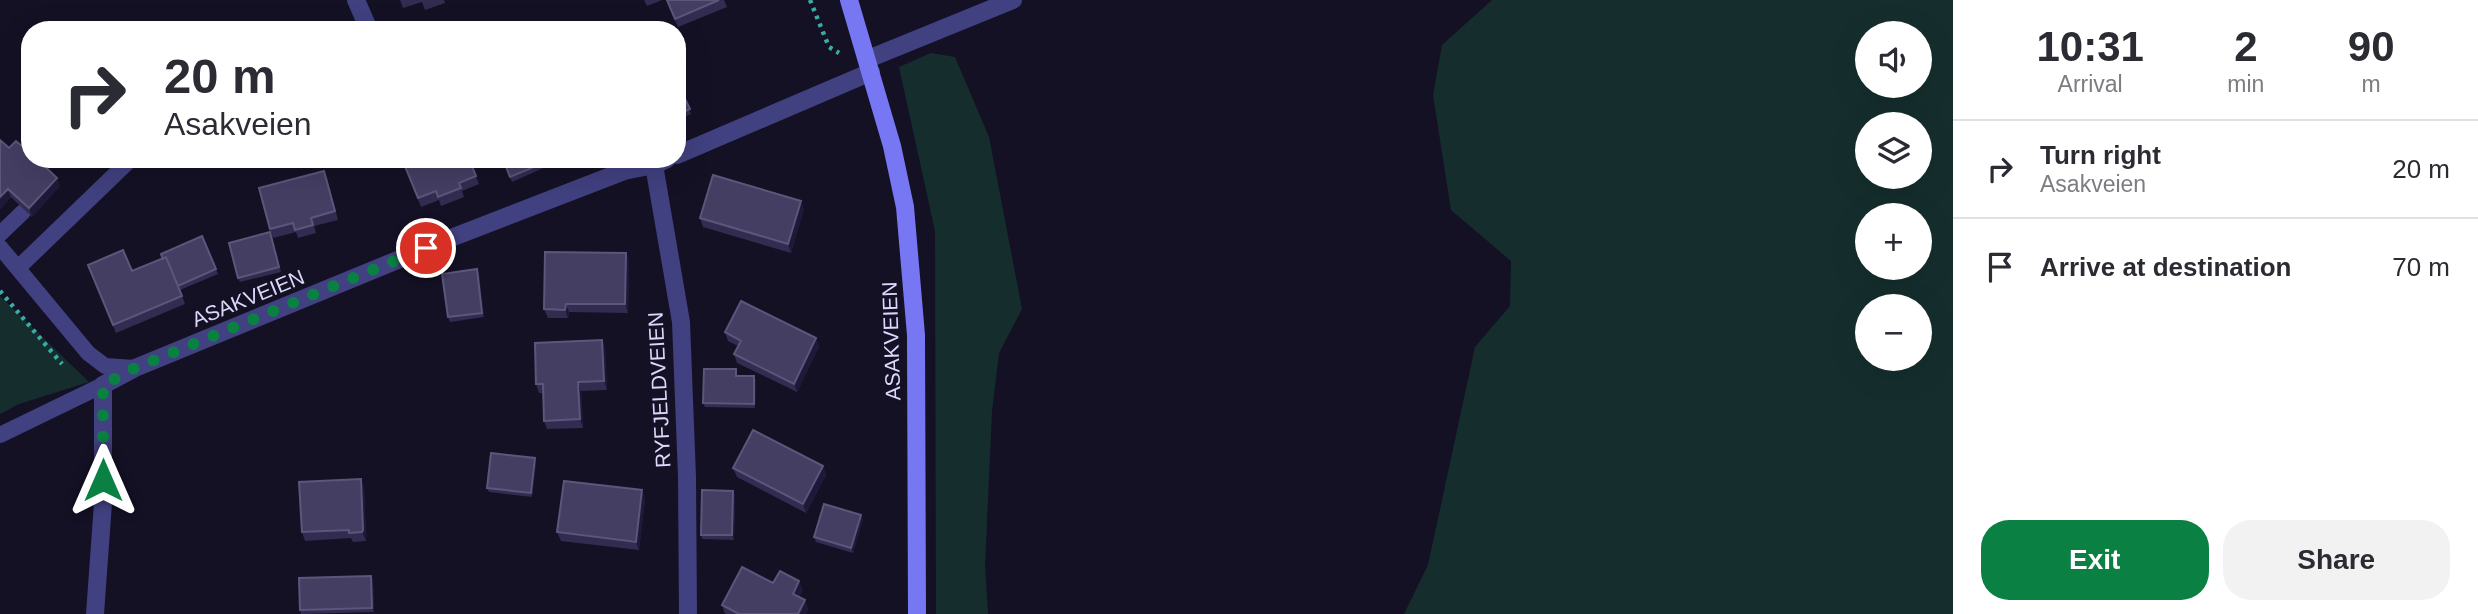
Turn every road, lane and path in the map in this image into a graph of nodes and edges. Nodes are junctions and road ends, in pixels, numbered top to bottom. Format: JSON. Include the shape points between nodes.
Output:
{"nodes":[{"id":1,"x":356,"y":0,"type":"edge"},
{"id":2,"x":849,"y":0,"type":"edge"},
{"id":3,"x":1013,"y":0,"type":"edge"},
{"id":4,"x":365,"y":21,"type":"edge"},
{"id":5,"x":870,"y":65,"type":"junction"},
{"id":6,"x":686,"y":151,"type":"edge"},
{"id":7,"x":122,"y":168,"type":"edge"},
{"id":8,"x":611,"y":168,"type":"edge"},
{"id":9,"x":661,"y":168,"type":"edge"},
{"id":10,"x":23,"y":212,"type":"edge"},
{"id":11,"x":0,"y":234,"type":"edge"},
{"id":12,"x":0,"y":247,"type":"edge"},
{"id":13,"x":19,"y":268,"type":"junction"},
{"id":14,"x":0,"y":291,"type":"edge"},
{"id":15,"x":135,"y":368,"type":"junction"},
{"id":16,"x":96,"y":388,"type":"junction"},
{"id":17,"x":0,"y":435,"type":"edge"},
{"id":18,"x":94,"y":614,"type":"edge"},
{"id":19,"x":688,"y":614,"type":"edge"},
{"id":20,"x":917,"y":614,"type":"edge"}],
"edges":[{"from":1,"to":4,"type":"street"},
{"from":2,"to":5,"type":"main road","name":"ASAKVEIEN"},
{"from":3,"to":5,"type":"street"},
{"from":5,"to":6,"type":"street"},
{"from":5,"to":20,"type":"main road","name":"ASAKVEIEN","via":[[905,207],[911,268],[916,335]]},
{"from":7,"to":13,"type":"lane"},
{"from":8,"to":15,"type":"street","name":"ASAKVEIEN"},
{"from":9,"to":19,"type":"street","name":"RYFJELDVEIEN","via":[[681,322]]},
{"from":10,"to":11,"type":"lane"},
{"from":12,"to":13,"type":"lane"},
{"from":13,"to":15,"type":"lane","via":[[88,353],[105,366]]},
{"from":14,"to":16,"type":"path","via":[[50,351]]},
{"from":15,"to":16,"type":"street","name":"ASAKVEIEN"},
{"from":16,"to":17,"type":"lane"},
{"from":16,"to":18,"type":"street","via":[[103,503]]}]}
